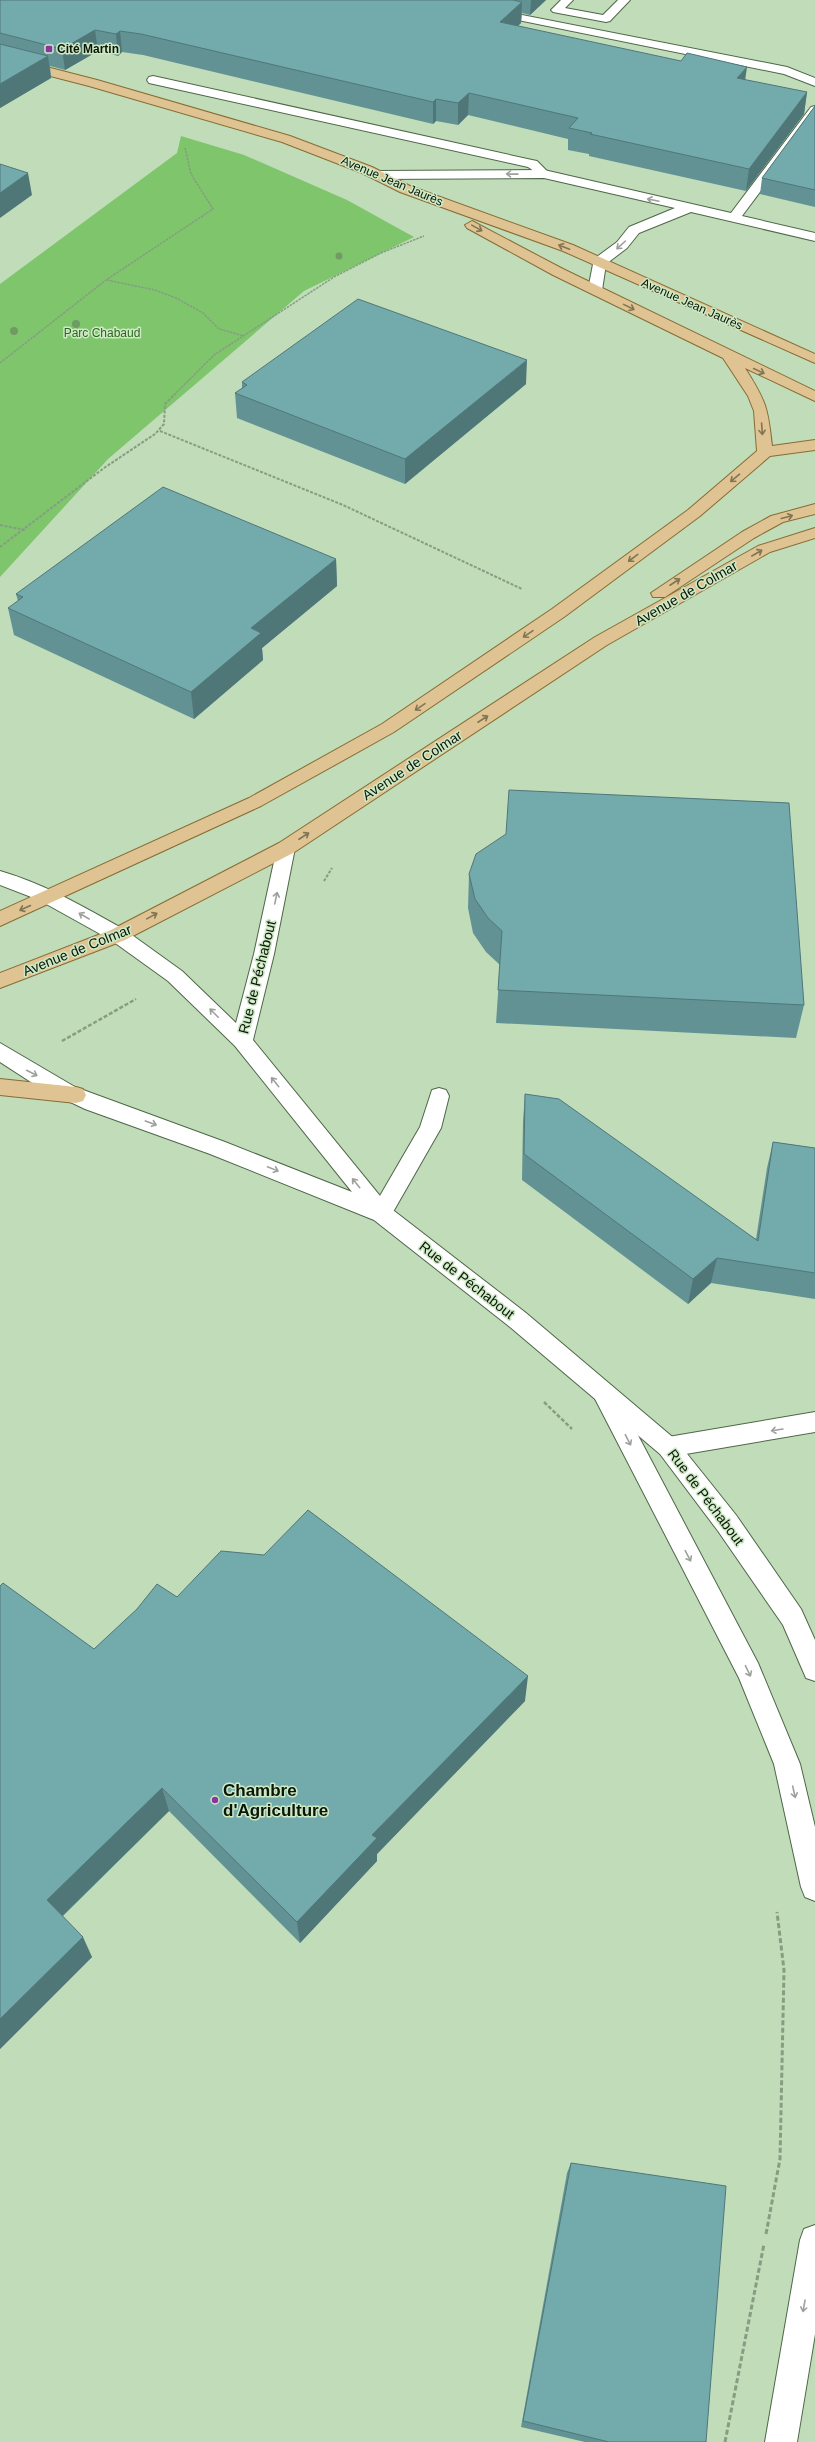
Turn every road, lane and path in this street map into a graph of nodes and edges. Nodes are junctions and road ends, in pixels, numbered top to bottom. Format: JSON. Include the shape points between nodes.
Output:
{"nodes":[{"id":1,"x":567,"y":0,"type":"edge"},
{"id":2,"x":624,"y":0,"type":"edge"},
{"id":3,"x":484,"y":11,"type":"edge"},
{"id":4,"x":0,"y":59,"type":"edge"},
{"id":5,"x":153,"y":80,"type":"dead end"},
{"id":6,"x":815,"y":82,"type":"edge"},
{"id":7,"x":815,"y":110,"type":"edge"},
{"id":8,"x":188,"y":143,"type":"dead end"},
{"id":9,"x":544,"y":174,"type":"junction"},
{"id":10,"x":377,"y":175,"type":"junction"},
{"id":11,"x":405,"y":189,"type":"junction"},
{"id":12,"x":691,"y":208,"type":"junction"},
{"id":13,"x":734,"y":218,"type":"junction"},
{"id":14,"x":426,"y":235,"type":"dead end"},
{"id":15,"x":815,"y":237,"type":"edge"},
{"id":16,"x":600,"y":262,"type":"junction"},
{"id":17,"x":106,"y":280,"type":"junction"},
{"id":18,"x":594,"y":290,"type":"junction"},
{"id":19,"x":244,"y":336,"type":"junction"},
{"id":20,"x":730,"y":357,"type":"junction"},
{"id":21,"x":815,"y":359,"type":"edge"},
{"id":22,"x":0,"y":363,"type":"edge"},
{"id":23,"x":815,"y":397,"type":"edge"},
{"id":24,"x":160,"y":431,"type":"junction"},
{"id":25,"x":815,"y":445,"type":"edge"},
{"id":26,"x":765,"y":452,"type":"junction"},
{"id":27,"x":815,"y":509,"type":"edge"},
{"id":28,"x":0,"y":525,"type":"edge"},
{"id":29,"x":26,"y":530,"type":"junction"},
{"id":30,"x":815,"y":533,"type":"edge"},
{"id":31,"x":0,"y":548,"type":"edge"},
{"id":32,"x":523,"y":590,"type":"dead end"},
{"id":33,"x":601,"y":641,"type":"junction"},
{"id":34,"x":286,"y":848,"type":"junction"},
{"id":35,"x":0,"y":878,"type":"edge"},
{"id":36,"x":51,"y":896,"type":"junction"},
{"id":37,"x":0,"y":919,"type":"edge"},
{"id":38,"x":118,"y":935,"type":"junction"},
{"id":39,"x":0,"y":981,"type":"edge"},
{"id":40,"x":242,"y":1041,"type":"junction"},
{"id":41,"x":0,"y":1051,"type":"edge"},
{"id":42,"x":0,"y":1087,"type":"edge"},
{"id":43,"x":76,"y":1095,"type":"junction"},
{"id":44,"x":439,"y":1096,"type":"dead end"},
{"id":45,"x":381,"y":1213,"type":"junction"},
{"id":46,"x":604,"y":1393,"type":"junction"},
{"id":47,"x":540,"y":1398,"type":"dead end"},
{"id":48,"x":815,"y":1422,"type":"edge"},
{"id":49,"x":574,"y":1431,"type":"dead end"},
{"id":50,"x":668,"y":1447,"type":"junction"},
{"id":51,"x":815,"y":1669,"type":"edge"},
{"id":52,"x":815,"y":1887,"type":"edge"},
{"id":53,"x":776,"y":1908,"type":"dead end"},
{"id":54,"x":815,"y":2240,"type":"edge"},
{"id":55,"x":725,"y":2442,"type":"edge"},
{"id":56,"x":781,"y":2442,"type":"edge"}],
"edges":[{"from":1,"to":2,"type":"street","via":[[557,10],[606,20]]},
{"from":3,"to":6,"type":"street","via":[[787,71]]},
{"from":4,"to":10,"type":"main road","name":"Avenue Jean Jaurès","via":[[232,122],[286,139]]},
{"from":5,"to":9,"type":"street","via":[[532,164]]},
{"from":7,"to":13,"type":"street"},
{"from":8,"to":17,"type":"path","via":[[184,148],[185,164],[192,181],[205,194],[213,210]]},
{"from":9,"to":10,"type":"street","one_way":true},
{"from":12,"to":9,"type":"street","one_way":true},
{"from":10,"to":11,"type":"main road","name":"Avenue Jean Jaurès"},
{"from":16,"to":11,"type":"main road","name":"Avenue Jean Jaurès","one_way":true},
{"from":11,"to":18,"type":"main road","one_way":true},
{"from":12,"to":13,"type":"street"},
{"from":12,"to":16,"type":"street","one_way":true,"via":[[634,230],[622,245]]},
{"from":13,"to":15,"type":"street"},
{"from":14,"to":19,"type":"path","via":[[381,253],[334,277]]},
{"from":16,"to":18,"type":"street"},
{"from":16,"to":21,"type":"main road","name":"Avenue Jean Jaurès"},
{"from":17,"to":19,"type":"path","via":[[149,288],[176,298],[203,313],[219,329]]},
{"from":17,"to":22,"type":"path"},
{"from":18,"to":20,"type":"main road","one_way":true},
{"from":19,"to":24,"type":"path","via":[[214,355],[165,404],[165,421]]},
{"from":20,"to":23,"type":"main road","one_way":true},
{"from":20,"to":26,"type":"main road","one_way":true,"via":[[759,406]]},
{"from":24,"to":29,"type":"path","via":[[37,518]]},
{"from":24,"to":32,"type":"path","via":[[272,473]]},
{"from":25,"to":26,"type":"main road"},
{"from":26,"to":36,"type":"main road","one_way":true,"via":[[694,513],[558,614],[388,728],[255,802]]},
{"from":33,"to":27,"type":"main road","one_way":true,"via":[[656,595],[748,535],[777,519]]},
{"from":28,"to":29,"type":"path"},
{"from":29,"to":31,"type":"path"},
{"from":33,"to":30,"type":"main road","name":"Avenue de Colmar","one_way":true,"via":[[764,549]]},
{"from":34,"to":33,"type":"main road","name":"Avenue de Colmar","one_way":true},
{"from":38,"to":34,"type":"main road","name":"Avenue de Colmar","one_way":true},
{"from":40,"to":34,"type":"street","name":"Rue de Péchabout","one_way":true,"via":[[264,954]]},
{"from":35,"to":36,"type":"street"},
{"from":36,"to":37,"type":"main road","one_way":true},
{"from":38,"to":36,"type":"street","one_way":true},
{"from":38,"to":39,"type":"main road","name":"Avenue de Colmar"},
{"from":40,"to":38,"type":"street","one_way":true,"via":[[175,976]]},
{"from":45,"to":40,"type":"street","name":"Rue de Péchabout","one_way":true},
{"from":41,"to":43,"type":"street","one_way":true,"via":[[19,1066]]},
{"from":42,"to":43,"type":"main road"},
{"from":43,"to":45,"type":"street","one_way":true,"via":[[243,1157]]},
{"from":44,"to":45,"type":"street","via":[[430,1128]]},
{"from":45,"to":46,"type":"street","name":"Rue de Péchabout","via":[[518,1320]]},
{"from":46,"to":50,"type":"street","name":"Rue de Péchabout"},
{"from":46,"to":52,"type":"street","one_way":true,"via":[[749,1672],[787,1764]]},
{"from":47,"to":49,"type":"path"},
{"from":48,"to":50,"type":"street","one_way":true},
{"from":50,"to":51,"type":"street","name":"Rue de Péchabout","via":[[727,1523],[792,1617]]},
{"from":53,"to":55,"type":"path","via":[[784,1970],[780,2160]]},
{"from":54,"to":56,"type":"street","one_way":true}]}
